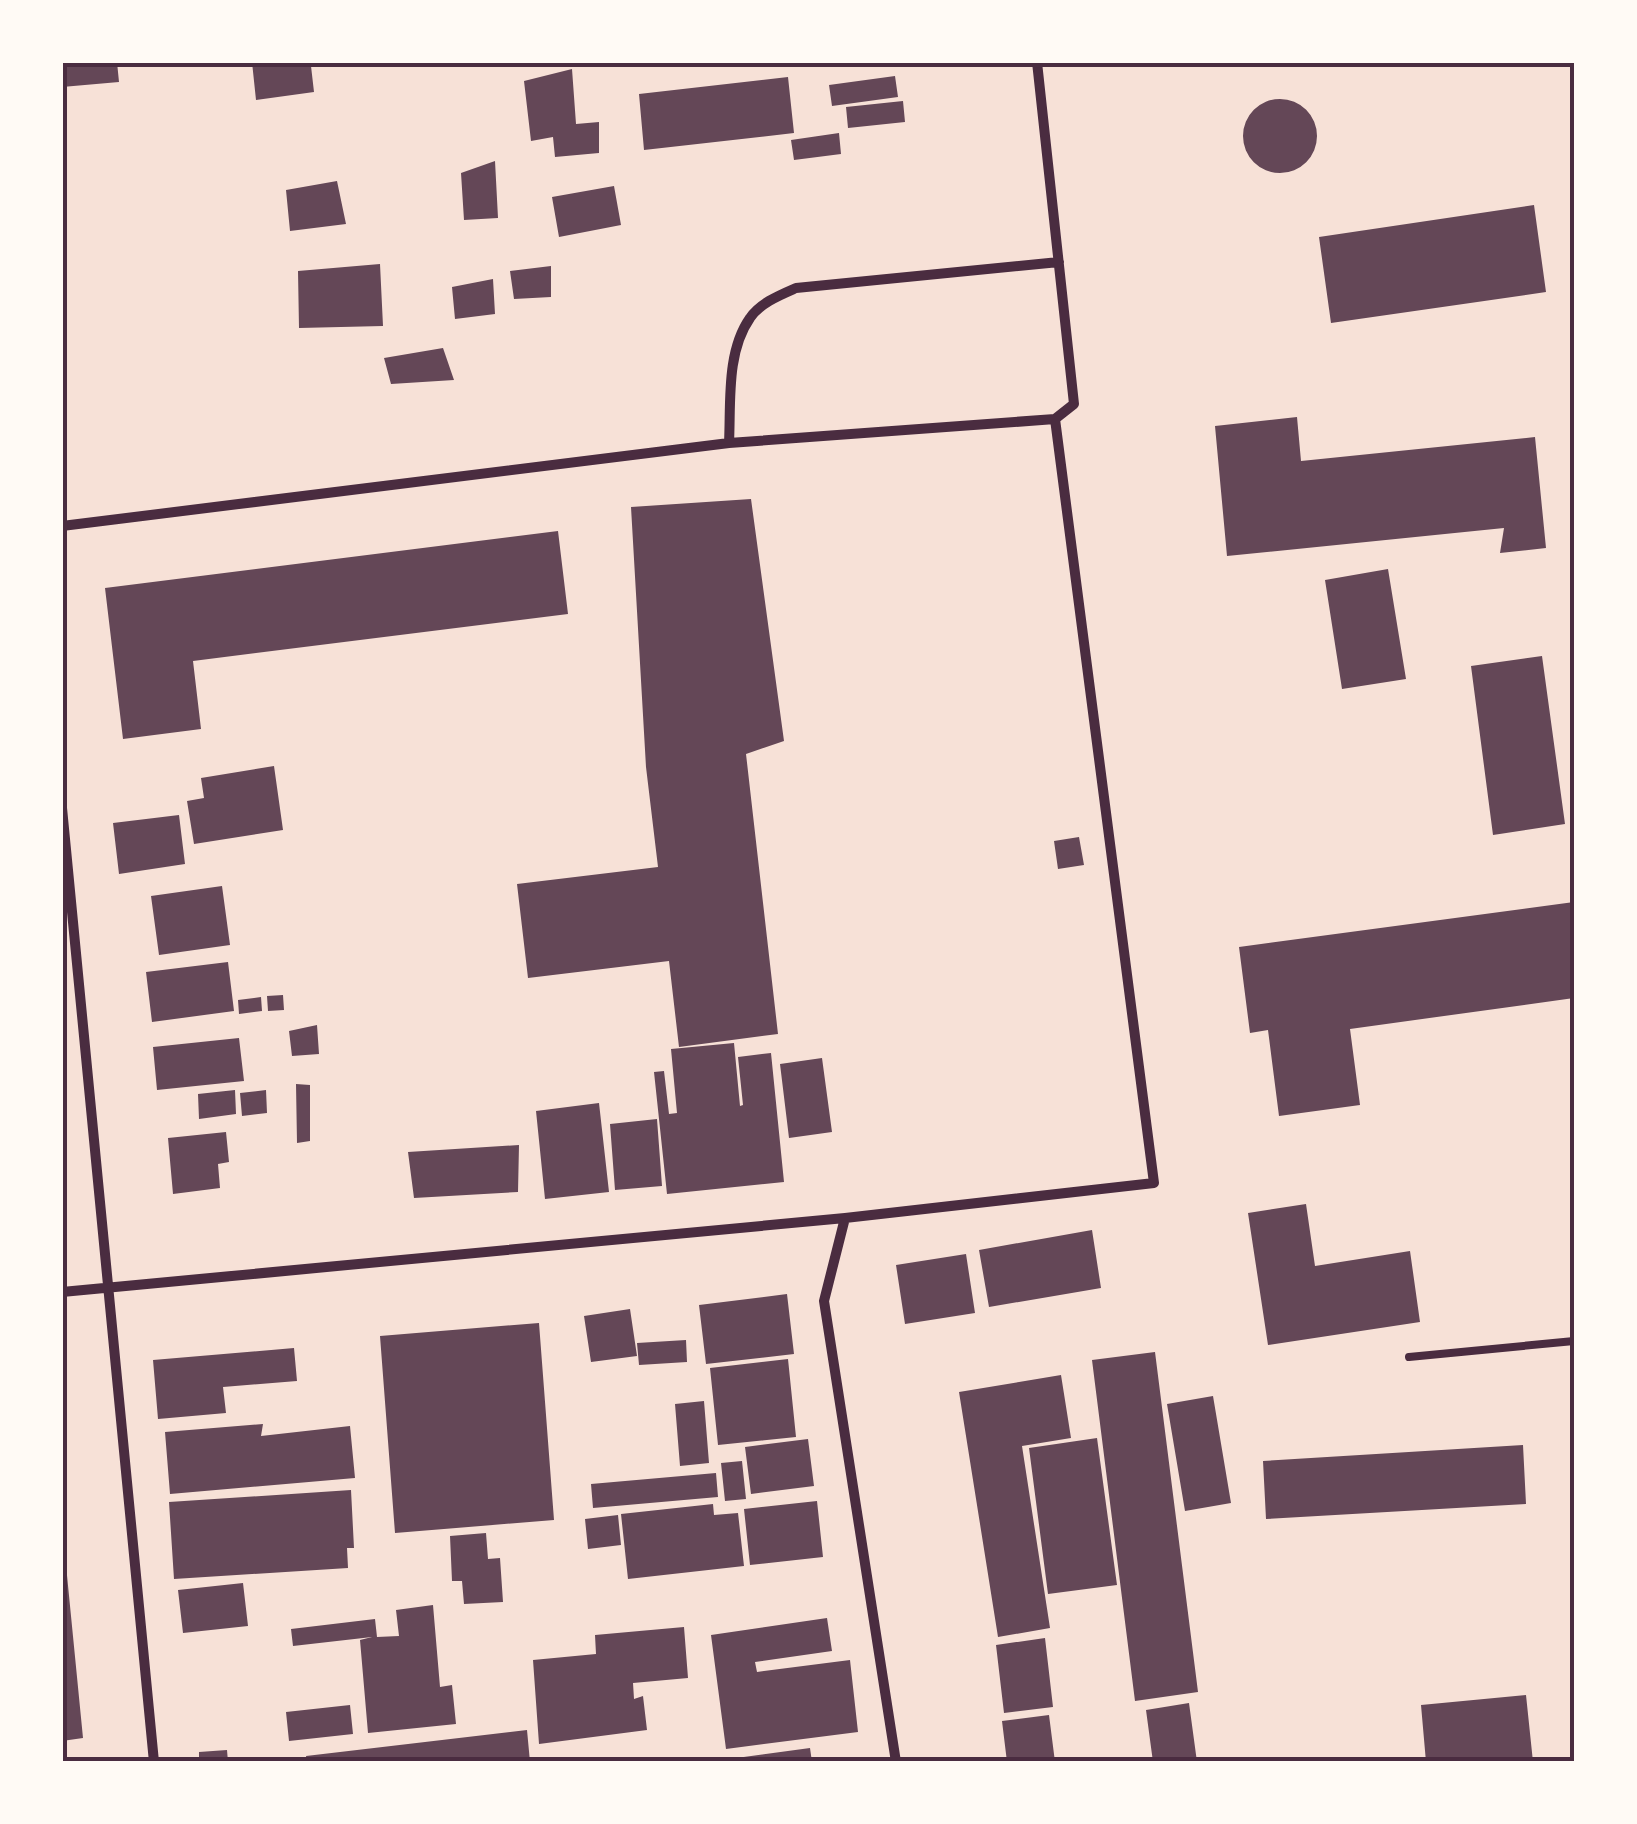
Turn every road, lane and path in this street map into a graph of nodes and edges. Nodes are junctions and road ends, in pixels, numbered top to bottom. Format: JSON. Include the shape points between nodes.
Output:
{"nodes":[{"id":1,"x":1037,"y":62,"type":"edge"},
{"id":2,"x":1058,"y":262,"type":"junction"},
{"id":3,"x":1055,"y":419,"type":"junction"},
{"id":4,"x":729,"y":442,"type":"junction"},
{"id":5,"x":62,"y":526,"type":"edge"},
{"id":6,"x":62,"y":808,"type":"edge"},
{"id":7,"x":845,"y":1218,"type":"junction"},
{"id":8,"x":111,"y":1288,"type":"junction"},
{"id":9,"x":62,"y":1292,"type":"edge"},
{"id":10,"x":1574,"y":1341,"type":"edge"},
{"id":11,"x":1410,"y":1357,"type":"dead end"},
{"id":12,"x":154,"y":1762,"type":"edge"},
{"id":13,"x":896,"y":1762,"type":"edge"}],
"edges":[{"from":1,"to":2,"type":"street"},
{"from":2,"to":3,"type":"street","via":[[1074,404]]},
{"from":2,"to":4,"type":"street","via":[[796,288],[770,300],[750,318],[733,362]]},
{"from":3,"to":4,"type":"street"},
{"from":3,"to":7,"type":"street","via":[[1154,1184]]},
{"from":4,"to":5,"type":"street"},
{"from":6,"to":8,"type":"street"},
{"from":7,"to":8,"type":"street"},
{"from":7,"to":13,"type":"street","via":[[824,1301]]},
{"from":8,"to":9,"type":"street"},
{"from":8,"to":12,"type":"street"},
{"from":10,"to":11,"type":"lane"}]}
